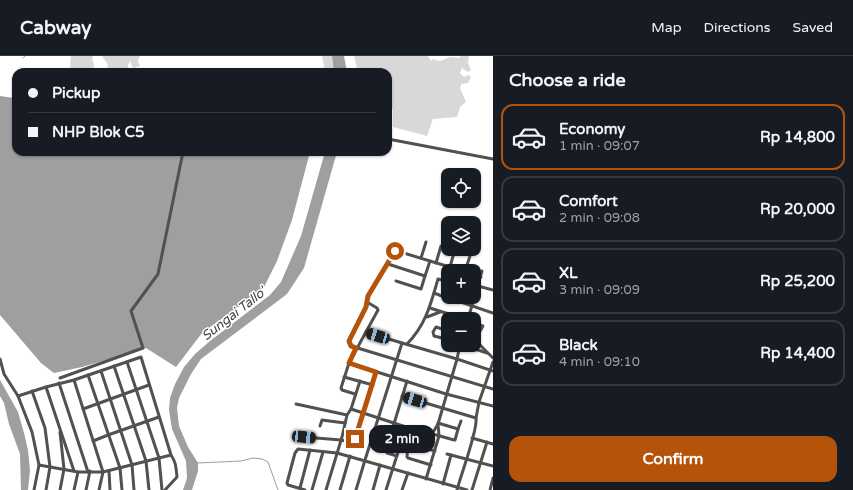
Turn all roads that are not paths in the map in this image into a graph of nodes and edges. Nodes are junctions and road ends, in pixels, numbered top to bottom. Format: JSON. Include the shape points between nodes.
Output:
{"nodes":[{"id":1,"x":392,"y":140,"type":"edge"},
{"id":2,"x":182,"y":156,"type":"edge"},
{"id":3,"x":493,"y":159,"type":"edge"},
{"id":4,"x":426,"y":242,"type":"dead end"},
{"id":5,"x":441,"y":246,"type":"edge"},
{"id":6,"x":470,"y":256,"type":"dead end"},
{"id":7,"x":421,"y":258,"type":"junction"},
{"id":8,"x":430,"y":261,"type":"junction"},
{"id":9,"x":436,"y":263,"type":"junction"},
{"id":10,"x":388,"y":264,"type":"junction"},
{"id":11,"x":441,"y":264,"type":"edge"},
{"id":12,"x":467,"y":264,"type":"edge"},
{"id":13,"x":482,"y":271,"type":"dead end"},
{"id":14,"x":426,"y":276,"type":"junction"},
{"id":15,"x":481,"y":277,"type":"edge"},
{"id":16,"x":441,"y":280,"type":"edge"},
{"id":17,"x":396,"y":281,"type":"dead end"},
{"id":18,"x":481,"y":287,"type":"edge"},
{"id":19,"x":493,"y":290,"type":"edge"},
{"id":20,"x":434,"y":293,"type":"junction"},
{"id":21,"x":441,"y":296,"type":"edge"},
{"id":22,"x":367,"y":302,"type":"junction"},
{"id":23,"x":468,"y":304,"type":"edge"},
{"id":24,"x":472,"y":306,"type":"junction"},
{"id":25,"x":430,"y":308,"type":"junction"},
{"id":26,"x":440,"y":312,"type":"joint"},
{"id":27,"x":470,"y":312,"type":"edge"},
{"id":28,"x":493,"y":313,"type":"edge"},
{"id":29,"x":427,"y":317,"type":"junction"},
{"id":30,"x":483,"y":326,"type":"joint"},
{"id":31,"x":488,"y":327,"type":"dead end"},
{"id":32,"x":441,"y":328,"type":"edge"},
{"id":33,"x":481,"y":330,"type":"edge"},
{"id":34,"x":366,"y":332,"type":"junction"},
{"id":35,"x":414,"y":338,"type":"junction"},
{"id":36,"x":441,"y":338,"type":"edge"},
{"id":37,"x":402,"y":343,"type":"junction"},
{"id":38,"x":407,"y":344,"type":"junction"},
{"id":39,"x":414,"y":346,"type":"junction"},
{"id":40,"x":481,"y":346,"type":"edge"},
{"id":41,"x":356,"y":348,"type":"junction"},
{"id":42,"x":481,"y":351,"type":"edge"},
{"id":43,"x":458,"y":352,"type":"edge"},
{"id":44,"x":488,"y":353,"type":"junction"},
{"id":45,"x":493,"y":358,"type":"edge"},
{"id":46,"x":0,"y":359,"type":"edge"},
{"id":47,"x":456,"y":359,"type":"junction"},
{"id":48,"x":396,"y":360,"type":"junction"},
{"id":49,"x":127,"y":362,"type":"junction"},
{"id":50,"x":349,"y":362,"type":"junction"},
{"id":51,"x":493,"y":362,"type":"edge"},
{"id":52,"x":114,"y":366,"type":"junction"},
{"id":53,"x":492,"y":370,"type":"edge"},
{"id":54,"x":101,"y":371,"type":"junction"},
{"id":55,"x":376,"y":372,"type":"junction"},
{"id":56,"x":69,"y":375,"type":"junction"},
{"id":57,"x":88,"y":375,"type":"junction"},
{"id":58,"x":452,"y":376,"type":"junction"},
{"id":59,"x":344,"y":377,"type":"junction"},
{"id":60,"x":391,"y":377,"type":"junction"},
{"id":61,"x":60,"y":378,"type":"dead end"},
{"id":62,"x":72,"y":381,"type":"junction"},
{"id":63,"x":360,"y":381,"type":"junction"},
{"id":64,"x":407,"y":381,"type":"junction"},
{"id":65,"x":59,"y":383,"type":"junction"},
{"id":66,"x":149,"y":385,"type":"junction"},
{"id":67,"x":373,"y":385,"type":"junction"},
{"id":68,"x":484,"y":386,"type":"junction"},
{"id":69,"x":46,"y":387,"type":"junction"},
{"id":70,"x":136,"y":389,"type":"junction"},
{"id":71,"x":493,"y":389,"type":"edge"},
{"id":72,"x":32,"y":391,"type":"junction"},
{"id":73,"x":123,"y":394,"type":"junction"},
{"id":74,"x":355,"y":394,"type":"junction"},
{"id":75,"x":446,"y":394,"type":"junction"},
{"id":76,"x":18,"y":396,"type":"junction"},
{"id":77,"x":402,"y":396,"type":"junction"},
{"id":78,"x":110,"y":399,"type":"junction"},
{"id":79,"x":479,"y":402,"type":"junction"},
{"id":80,"x":98,"y":403,"type":"junction"},
{"id":81,"x":296,"y":404,"type":"dead end"},
{"id":82,"x":493,"y":406,"type":"edge"},
{"id":83,"x":442,"y":408,"type":"junction"},
{"id":84,"x":83,"y":409,"type":"junction"},
{"id":85,"x":350,"y":409,"type":"junction"},
{"id":86,"x":364,"y":413,"type":"junction"},
{"id":87,"x":347,"y":415,"type":"junction"},
{"id":88,"x":159,"y":417,"type":"junction"},
{"id":89,"x":476,"y":418,"type":"junction"},
{"id":90,"x":378,"y":419,"type":"junction"},
{"id":91,"x":461,"y":421,"type":"dead end"},
{"id":92,"x":147,"y":422,"type":"junction"},
{"id":93,"x":346,"y":423,"type":"junction"},
{"id":94,"x":394,"y":423,"type":"junction"},
{"id":95,"x":438,"y":424,"type":"junction"},
{"id":96,"x":134,"y":426,"type":"junction"},
{"id":97,"x":320,"y":426,"type":"dead end"},
{"id":98,"x":59,"y":427,"type":"junction"},
{"id":99,"x":407,"y":427,"type":"junction"},
{"id":100,"x":458,"y":429,"type":"junction"},
{"id":101,"x":121,"y":431,"type":"junction"},
{"id":102,"x":108,"y":434,"type":"junction"},
{"id":103,"x":432,"y":434,"type":"junction"},
{"id":104,"x":439,"y":436,"type":"junction"},
{"id":105,"x":304,"y":437,"type":"dead end"},
{"id":106,"x":472,"y":438,"type":"junction"},
{"id":107,"x":341,"y":440,"type":"junction"},
{"id":108,"x":93,"y":441,"type":"junction"},
{"id":109,"x":487,"y":442,"type":"junction"},
{"id":110,"x":493,"y":444,"type":"edge"},
{"id":111,"x":310,"y":450,"type":"junction"},
{"id":112,"x":435,"y":451,"type":"junction"},
{"id":113,"x":323,"y":452,"type":"junction"},
{"id":114,"x":337,"y":453,"type":"junction"},
{"id":115,"x":171,"y":456,"type":"junction"},
{"id":116,"x":350,"y":456,"type":"junction"},
{"id":117,"x":397,"y":456,"type":"junction"},
{"id":118,"x":159,"y":458,"type":"junction"},
{"id":119,"x":466,"y":459,"type":"junction"},
{"id":120,"x":365,"y":460,"type":"junction"},
{"id":121,"x":146,"y":461,"type":"junction"},
{"id":122,"x":481,"y":463,"type":"junction"},
{"id":123,"x":39,"y":465,"type":"junction"},
{"id":124,"x":132,"y":465,"type":"junction"},
{"id":125,"x":380,"y":465,"type":"junction"},
{"id":126,"x":431,"y":465,"type":"junction"},
{"id":127,"x":493,"y":466,"type":"edge"},
{"id":128,"x":50,"y":467,"type":"junction"},
{"id":129,"x":120,"y":468,"type":"junction"},
{"id":130,"x":393,"y":469,"type":"junction"},
{"id":131,"x":64,"y":470,"type":"junction"},
{"id":132,"x":109,"y":471,"type":"junction"},
{"id":133,"x":76,"y":472,"type":"junction"},
{"id":134,"x":89,"y":472,"type":"junction"},
{"id":135,"x":103,"y":472,"type":"junction"},
{"id":136,"x":408,"y":474,"type":"junction"},
{"id":137,"x":426,"y":479,"type":"junction"},
{"id":138,"x":493,"y":481,"type":"edge"},
{"id":139,"x":443,"y":484,"type":"junction"},
{"id":140,"x":300,"y":488,"type":"junction"},
{"id":141,"x":457,"y":489,"type":"edge"},
{"id":142,"x":34,"y":490,"type":"edge"},
{"id":143,"x":46,"y":490,"type":"edge"},
{"id":144,"x":60,"y":490,"type":"edge"},
{"id":145,"x":74,"y":490,"type":"edge"},
{"id":146,"x":86,"y":490,"type":"edge"},
{"id":147,"x":99,"y":490,"type":"edge"},
{"id":148,"x":110,"y":490,"type":"edge"},
{"id":149,"x":122,"y":490,"type":"edge"},
{"id":150,"x":134,"y":490,"type":"edge"},
{"id":151,"x":149,"y":490,"type":"edge"},
{"id":152,"x":162,"y":490,"type":"edge"},
{"id":153,"x":165,"y":490,"type":"edge"},
{"id":154,"x":305,"y":490,"type":"edge"},
{"id":155,"x":312,"y":490,"type":"edge"},
{"id":156,"x":326,"y":490,"type":"edge"},
{"id":157,"x":340,"y":490,"type":"edge"},
{"id":158,"x":356,"y":490,"type":"edge"},
{"id":159,"x":373,"y":490,"type":"edge"},
{"id":160,"x":386,"y":490,"type":"edge"},
{"id":161,"x":402,"y":490,"type":"edge"},
{"id":162,"x":467,"y":490,"type":"edge"},
{"id":163,"x":472,"y":490,"type":"edge"},
{"id":164,"x":490,"y":490,"type":"edge"}],
"edges":[{"from":1,"to":3,"type":"street"},
{"from":2,"to":56,"type":"street","via":[[158,274],[131,311],[143,348]]},
{"from":4,"to":7,"type":"street"},
{"from":5,"to":9,"type":"street"},
{"from":6,"to":12,"type":"street"},
{"from":7,"to":8,"type":"street"},
{"from":7,"to":10,"type":"street","via":[[395,251]]},
{"from":8,"to":9,"type":"street"},
{"from":8,"to":14,"type":"street"},
{"from":9,"to":11,"type":"street"},
{"from":10,"to":14,"type":"street"},
{"from":10,"to":22,"type":"street","via":[[368,296]]},
{"from":13,"to":15,"type":"street"},
{"from":14,"to":17,"type":"street","via":[[423,289]]},
{"from":16,"to":20,"type":"street","via":[[438,279]]},
{"from":18,"to":19,"type":"street"},
{"from":20,"to":21,"type":"street"},
{"from":20,"to":25,"type":"street"},
{"from":22,"to":34,"type":"street","via":[[378,310]]},
{"from":22,"to":41,"type":"street","via":[[349,341],[351,346]]},
{"from":23,"to":24,"type":"street"},
{"from":24,"to":27,"type":"street"},
{"from":24,"to":28,"type":"street"},
{"from":25,"to":26,"type":"street"},
{"from":25,"to":29,"type":"street"},
{"from":26,"to":29,"type":"street"},
{"from":29,"to":35,"type":"street"},
{"from":30,"to":31,"type":"street"},
{"from":30,"to":33,"type":"street"},
{"from":32,"to":36,"type":"street","via":[[436,327],[433,332],[434,336]]},
{"from":34,"to":37,"type":"street"},
{"from":34,"to":41,"type":"street"},
{"from":35,"to":38,"type":"street"},
{"from":35,"to":39,"type":"street"},
{"from":37,"to":38,"type":"street"},
{"from":37,"to":48,"type":"street"},
{"from":38,"to":39,"type":"street"},
{"from":39,"to":47,"type":"street"},
{"from":40,"to":44,"type":"street"},
{"from":41,"to":48,"type":"street"},
{"from":41,"to":50,"type":"street"},
{"from":42,"to":44,"type":"street"},
{"from":43,"to":47,"type":"street"},
{"from":44,"to":45,"type":"street"},
{"from":46,"to":76,"type":"street","via":[[4,374]]},
{"from":47,"to":53,"type":"street"},
{"from":47,"to":58,"type":"street"},
{"from":48,"to":58,"type":"street"},
{"from":48,"to":60,"type":"street"},
{"from":49,"to":52,"type":"street"},
{"from":49,"to":66,"type":"street","via":[[141,357]]},
{"from":49,"to":70,"type":"street"},
{"from":50,"to":55,"type":"street"},
{"from":50,"to":59,"type":"street"},
{"from":51,"to":53,"type":"street"},
{"from":52,"to":54,"type":"street"},
{"from":52,"to":73,"type":"street"},
{"from":53,"to":68,"type":"street"},
{"from":54,"to":57,"type":"street"},
{"from":54,"to":78,"type":"street"},
{"from":55,"to":60,"type":"street"},
{"from":55,"to":67,"type":"street"},
{"from":56,"to":61,"type":"street"},
{"from":56,"to":62,"type":"street"},
{"from":57,"to":62,"type":"street"},
{"from":57,"to":80,"type":"street"},
{"from":58,"to":68,"type":"street"},
{"from":58,"to":75,"type":"street"},
{"from":59,"to":63,"type":"street"},
{"from":59,"to":74,"type":"street","via":[[341,389]]},
{"from":60,"to":64,"type":"street"},
{"from":60,"to":90,"type":"street"},
{"from":62,"to":65,"type":"street"},
{"from":62,"to":84,"type":"street"},
{"from":63,"to":67,"type":"street"},
{"from":63,"to":74,"type":"street"},
{"from":64,"to":75,"type":"street"},
{"from":64,"to":77,"type":"street"},
{"from":65,"to":69,"type":"street"},
{"from":65,"to":134,"type":"street"},
{"from":66,"to":70,"type":"street"},
{"from":66,"to":88,"type":"street"},
{"from":67,"to":86,"type":"street"},
{"from":68,"to":71,"type":"street"},
{"from":68,"to":79,"type":"street"},
{"from":69,"to":72,"type":"street"},
{"from":69,"to":98,"type":"street"},
{"from":70,"to":73,"type":"street"},
{"from":70,"to":92,"type":"street"},
{"from":72,"to":76,"type":"street"},
{"from":72,"to":128,"type":"street","via":[[45,428]]},
{"from":73,"to":78,"type":"street"},
{"from":73,"to":96,"type":"street"},
{"from":74,"to":85,"type":"street"},
{"from":75,"to":79,"type":"street"},
{"from":75,"to":83,"type":"street"},
{"from":76,"to":123,"type":"street","via":[[32,432]]},
{"from":77,"to":83,"type":"street"},
{"from":77,"to":94,"type":"street"},
{"from":78,"to":80,"type":"street"},
{"from":78,"to":101,"type":"street"},
{"from":79,"to":82,"type":"street"},
{"from":79,"to":89,"type":"street"},
{"from":80,"to":84,"type":"street"},
{"from":80,"to":102,"type":"street"},
{"from":81,"to":87,"type":"street"},
{"from":83,"to":89,"type":"street"},
{"from":83,"to":95,"type":"street"},
{"from":84,"to":108,"type":"street"},
{"from":85,"to":86,"type":"street"},
{"from":85,"to":87,"type":"street"},
{"from":86,"to":90,"type":"street"},
{"from":86,"to":107,"type":"street","via":[[354,443]]},
{"from":87,"to":93,"type":"street"},
{"from":88,"to":92,"type":"street"},
{"from":88,"to":115,"type":"street"},
{"from":89,"to":106,"type":"street"},
{"from":90,"to":94,"type":"street"},
{"from":90,"to":120,"type":"street"},
{"from":91,"to":100,"type":"street"},
{"from":92,"to":96,"type":"street"},
{"from":92,"to":118,"type":"street"},
{"from":93,"to":97,"type":"street","via":[[322,420]]},
{"from":93,"to":107,"type":"street"},
{"from":94,"to":99,"type":"street"},
{"from":94,"to":117,"type":"street","via":[[386,450],[387,453]]},
{"from":95,"to":100,"type":"street"},
{"from":95,"to":103,"type":"street"},
{"from":95,"to":104,"type":"street"},
{"from":96,"to":101,"type":"street"},
{"from":96,"to":121,"type":"street"},
{"from":98,"to":131,"type":"street"},
{"from":98,"to":133,"type":"street"},
{"from":99,"to":103,"type":"street"},
{"from":99,"to":117,"type":"street"},
{"from":100,"to":104,"type":"street","via":[[455,440]]},
{"from":101,"to":102,"type":"street"},
{"from":101,"to":124,"type":"street"},
{"from":102,"to":108,"type":"street"},
{"from":102,"to":129,"type":"street"},
{"from":103,"to":104,"type":"street"},
{"from":104,"to":112,"type":"street"},
{"from":105,"to":107,"type":"street"},
{"from":106,"to":109,"type":"street"},
{"from":106,"to":119,"type":"street"},
{"from":107,"to":114,"type":"street"},
{"from":108,"to":135,"type":"street"},
{"from":109,"to":110,"type":"street"},
{"from":109,"to":122,"type":"street"},
{"from":111,"to":113,"type":"street"},
{"from":111,"to":140,"type":"street"},
{"from":111,"to":140,"type":"street","via":[[296,450],[287,480],[288,484]]},
{"from":112,"to":126,"type":"street"},
{"from":112,"to":126,"type":"street","via":[[412,445],[407,454],[408,458]]},
{"from":113,"to":114,"type":"street"},
{"from":113,"to":155,"type":"street"},
{"from":114,"to":116,"type":"street"},
{"from":114,"to":156,"type":"street"},
{"from":115,"to":118,"type":"street"},
{"from":115,"to":153,"type":"street","via":[[175,460],[176,477]]},
{"from":116,"to":120,"type":"street"},
{"from":116,"to":157,"type":"street"},
{"from":117,"to":130,"type":"street"},
{"from":118,"to":121,"type":"street"},
{"from":118,"to":152,"type":"street"},
{"from":119,"to":122,"type":"street"},
{"from":119,"to":139,"type":"street","via":[[449,455]]},
{"from":119,"to":141,"type":"street"},
{"from":120,"to":125,"type":"street"},
{"from":120,"to":158,"type":"street"},
{"from":121,"to":124,"type":"street"},
{"from":121,"to":151,"type":"street"},
{"from":122,"to":127,"type":"street"},
{"from":122,"to":163,"type":"street"},
{"from":123,"to":128,"type":"street"},
{"from":123,"to":142,"type":"street"},
{"from":124,"to":129,"type":"street"},
{"from":124,"to":150,"type":"street"},
{"from":125,"to":130,"type":"street"},
{"from":125,"to":159,"type":"street"},
{"from":126,"to":137,"type":"street"},
{"from":128,"to":131,"type":"street"},
{"from":128,"to":143,"type":"street"},
{"from":129,"to":132,"type":"street"},
{"from":129,"to":149,"type":"street"},
{"from":130,"to":136,"type":"street"},
{"from":130,"to":160,"type":"street"},
{"from":131,"to":133,"type":"street"},
{"from":131,"to":144,"type":"street"},
{"from":132,"to":135,"type":"street"},
{"from":132,"to":148,"type":"street"},
{"from":133,"to":134,"type":"street"},
{"from":133,"to":145,"type":"street"},
{"from":134,"to":135,"type":"street"},
{"from":134,"to":146,"type":"street"},
{"from":135,"to":147,"type":"street"},
{"from":136,"to":137,"type":"street"},
{"from":136,"to":161,"type":"street"},
{"from":137,"to":139,"type":"street"},
{"from":138,"to":164,"type":"street"},
{"from":139,"to":141,"type":"street"},
{"from":140,"to":154,"type":"street"},
{"from":141,"to":162,"type":"street"}]}
